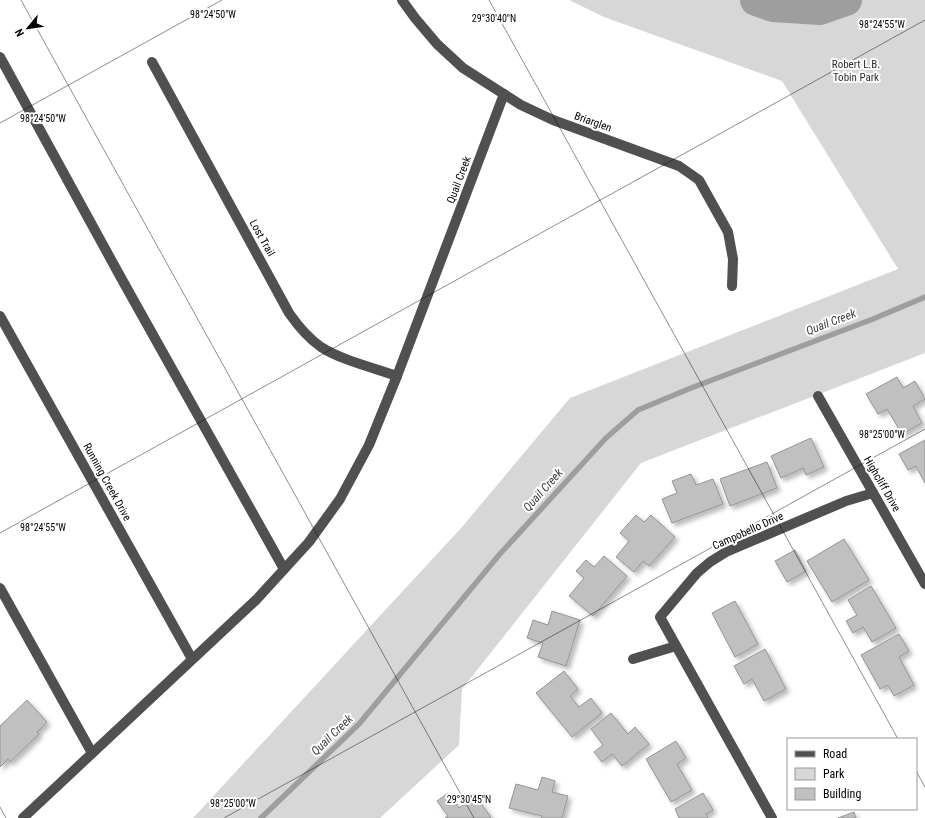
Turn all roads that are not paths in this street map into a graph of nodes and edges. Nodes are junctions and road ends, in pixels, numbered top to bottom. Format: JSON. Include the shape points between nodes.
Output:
{"nodes":[{"id":1,"x":402,"y":0,"type":"edge"},
{"id":2,"x":0,"y":57,"type":"edge"},
{"id":3,"x":152,"y":62,"type":"dead end"},
{"id":4,"x":504,"y":94,"type":"junction"},
{"id":5,"x":732,"y":286,"type":"dead end"},
{"id":6,"x":0,"y":316,"type":"edge"},
{"id":7,"x":397,"y":376,"type":"junction"},
{"id":8,"x":818,"y":396,"type":"dead end"},
{"id":9,"x":873,"y":493,"type":"junction"},
{"id":10,"x":284,"y":569,"type":"junction"},
{"id":11,"x":925,"y":584,"type":"edge"},
{"id":12,"x":0,"y":588,"type":"edge"},
{"id":13,"x":676,"y":646,"type":"junction"},
{"id":14,"x":192,"y":659,"type":"junction"},
{"id":15,"x":633,"y":659,"type":"dead end"},
{"id":16,"x":92,"y":753,"type":"junction"},
{"id":17,"x":23,"y":818,"type":"edge"},
{"id":18,"x":772,"y":818,"type":"edge"}],
"edges":[{"from":1,"to":4,"type":"street","name":"Briarglen","via":[[414,18],[462,68]]},
{"from":2,"to":10,"type":"street"},
{"from":3,"to":7,"type":"street","name":"Lost Trail","via":[[299,328],[321,347]]},
{"from":4,"to":5,"type":"street","name":"Briarglen","via":[[553,120],[679,166],[699,180],[728,232],[733,259]]},
{"from":4,"to":7,"type":"street","name":"Quail Creek"},
{"from":6,"to":14,"type":"street","name":"Running Creek Drive"},
{"from":7,"to":10,"type":"street","name":"Quail Creek","via":[[369,445],[340,499],[309,542]]},
{"from":8,"to":9,"type":"street","name":"Highcliff Drive"},
{"from":9,"to":11,"type":"street","name":"Highcliff Drive"},
{"from":9,"to":13,"type":"street","name":"Campobello Drive","via":[[846,501],[726,552],[710,562],[697,573],[660,617]]},
{"from":10,"to":14,"type":"street","name":"Quail Creek"},
{"from":12,"to":16,"type":"street"},
{"from":13,"to":15,"type":"street"},
{"from":13,"to":18,"type":"street","name":"Campobello Drive"},
{"from":14,"to":16,"type":"street","name":"Quail Creek"},
{"from":16,"to":17,"type":"street","name":"Quail Creek"}]}
